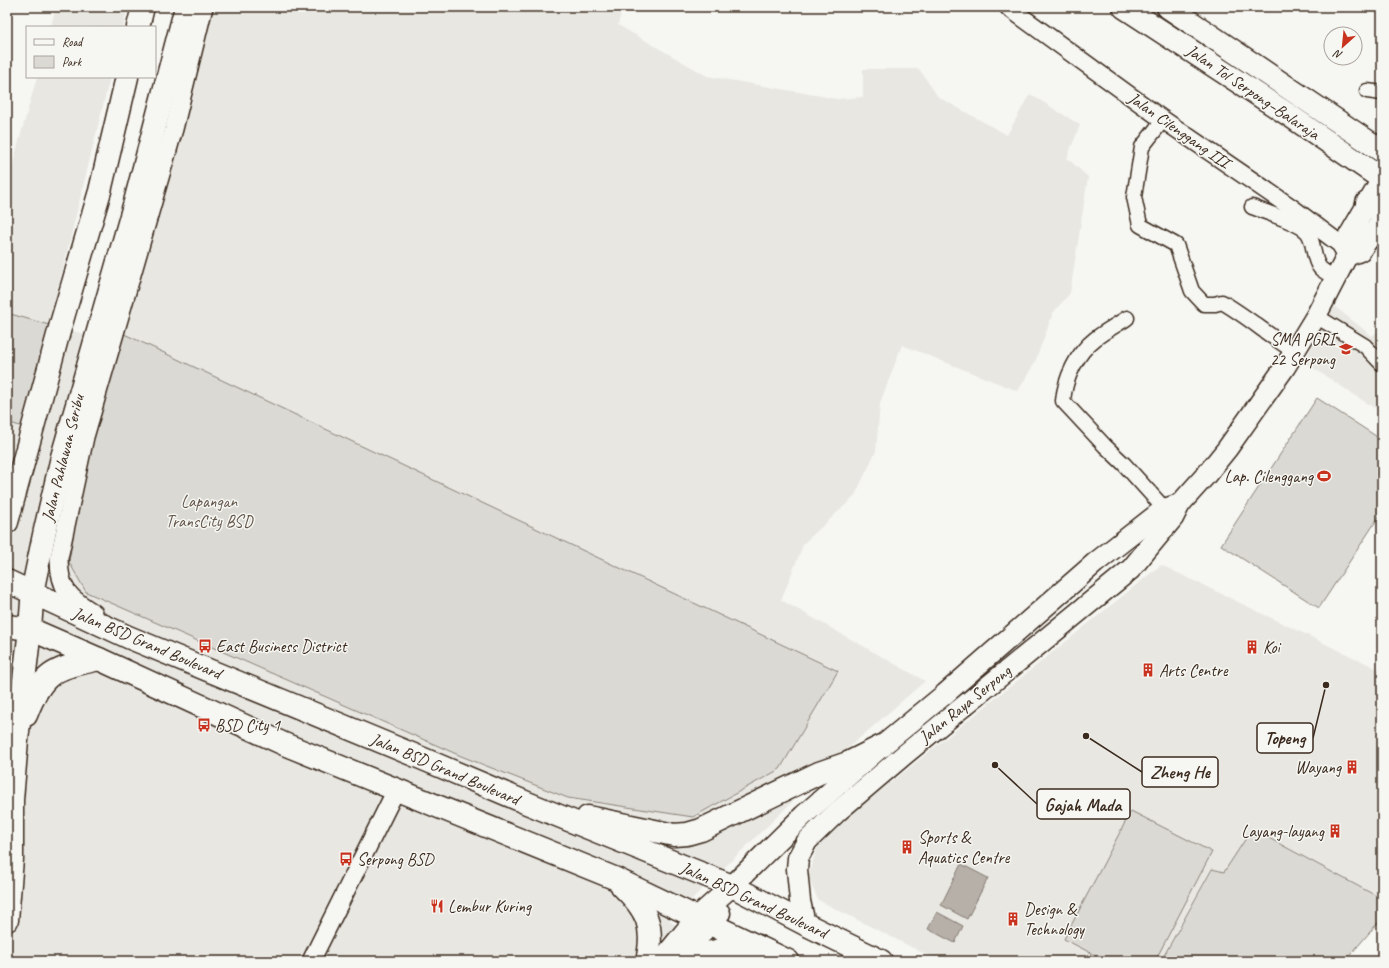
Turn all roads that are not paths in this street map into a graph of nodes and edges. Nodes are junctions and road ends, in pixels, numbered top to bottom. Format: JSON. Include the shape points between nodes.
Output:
{"nodes":[{"id":1,"x":143,"y":7,"type":"edge"},
{"id":2,"x":186,"y":7,"type":"edge"},
{"id":3,"x":204,"y":7,"type":"edge"},
{"id":4,"x":1008,"y":7,"type":"edge"},
{"id":5,"x":1018,"y":7,"type":"edge"},
{"id":6,"x":1124,"y":7,"type":"edge"},
{"id":7,"x":1168,"y":7,"type":"edge"},
{"id":8,"x":1031,"y":23,"type":"junction"},
{"id":9,"x":138,"y":26,"type":"edge"},
{"id":10,"x":127,"y":78,"type":"edge"},
{"id":11,"x":1367,"y":91,"type":"dead end"},
{"id":12,"x":1382,"y":93,"type":"edge"},
{"id":13,"x":1163,"y":120,"type":"junction"},
{"id":14,"x":1382,"y":151,"type":"edge"},
{"id":15,"x":1377,"y":194,"type":"edge"},
{"id":16,"x":1252,"y":207,"type":"dead end"},
{"id":17,"x":1379,"y":230,"type":"edge"},
{"id":18,"x":1347,"y":256,"type":"junction"},
{"id":19,"x":1335,"y":278,"type":"junction"},
{"id":20,"x":1316,"y":316,"type":"junction"},
{"id":21,"x":1127,"y":318,"type":"dead end"},
{"id":22,"x":1294,"y":351,"type":"junction"},
{"id":23,"x":1382,"y":364,"type":"edge"},
{"id":24,"x":1172,"y":510,"type":"junction"},
{"id":25,"x":8,"y":518,"type":"edge"},
{"id":26,"x":1116,"y":547,"type":"junction"},
{"id":27,"x":1131,"y":569,"type":"junction"},
{"id":28,"x":7,"y":581,"type":"edge"},
{"id":29,"x":32,"y":592,"type":"junction"},
{"id":30,"x":7,"y":626,"type":"edge"},
{"id":31,"x":30,"y":629,"type":"junction"},
{"id":32,"x":133,"y":639,"type":"junction"},
{"id":33,"x":105,"y":662,"type":"junction"},
{"id":34,"x":17,"y":740,"type":"junction"},
{"id":35,"x":882,"y":746,"type":"junction"},
{"id":36,"x":396,"y":790,"type":"junction"},
{"id":37,"x":527,"y":803,"type":"junction"},
{"id":38,"x":614,"y":878,"type":"junction"},
{"id":39,"x":738,"y":889,"type":"junction"},
{"id":40,"x":7,"y":920,"type":"edge"},
{"id":41,"x":702,"y":921,"type":"junction"},
{"id":42,"x":805,"y":924,"type":"junction"},
{"id":43,"x":762,"y":949,"type":"junction"},
{"id":44,"x":311,"y":961,"type":"edge"},
{"id":45,"x":647,"y":961,"type":"edge"},
{"id":46,"x":661,"y":961,"type":"edge"},
{"id":47,"x":682,"y":961,"type":"edge"},
{"id":48,"x":693,"y":961,"type":"edge"},
{"id":49,"x":788,"y":961,"type":"edge"},
{"id":50,"x":881,"y":961,"type":"edge"}],
"edges":[{"from":1,"to":9,"type":"main road"},
{"from":2,"to":29,"type":"main road","name":"Jalan Pahlawan Seribu","via":[[135,202],[62,457]]},
{"from":3,"to":32,"type":"street","via":[[174,129],[85,437],[59,558],[61,579],[68,594],[76,602]]},
{"from":4,"to":8,"type":"street","name":"Jalan Cilenggang III"},
{"from":5,"to":8,"type":"street"},
{"from":6,"to":15,"type":"main road","name":"Jalan Tol Serpong–Balaraja","via":[[1289,115]]},
{"from":7,"to":14,"type":"main road","name":"Jalan Tol Serpong–Balaraja"},
{"from":8,"to":13,"type":"street","name":"Jalan Cilenggang III"},
{"from":10,"to":25,"type":"main road","via":[[100,191]]},
{"from":11,"to":12,"type":"street"},
{"from":13,"to":18,"type":"street","name":"Jalan Cilenggang III","via":[[1292,208],[1340,244]]},
{"from":13,"to":22,"type":"street","via":[[1142,147],[1134,197],[1140,225],[1176,245],[1192,291],[1204,304],[1222,302]]},
{"from":15,"to":18,"type":"main road","name":"Jalan Raya Serpong","via":[[1346,241]]},
{"from":16,"to":19,"type":"street","via":[[1303,228],[1312,242],[1317,262]]},
{"from":17,"to":18,"type":"main road","via":[[1360,251]]},
{"from":18,"to":19,"type":"main road","name":"Jalan Raya Serpong"},
{"from":19,"to":20,"type":"main road","name":"Jalan Raya Serpong"},
{"from":20,"to":22,"type":"main road","name":"Jalan Raya Serpong"},
{"from":20,"to":23,"type":"street","via":[[1365,346]]},
{"from":21,"to":24,"type":"street","via":[[1095,339],[1084,350],[1067,380],[1063,401],[1105,446]]},
{"from":22,"to":24,"type":"main road","name":"Jalan Raya Serpong","via":[[1227,449]]},
{"from":24,"to":26,"type":"main road","name":"Jalan Raya Serpong"},
{"from":24,"to":27,"type":"main road","name":"Jalan Raya Serpong"},
{"from":26,"to":27,"type":"main road"},
{"from":26,"to":35,"type":"main road","name":"Jalan Raya Serpong"},
{"from":27,"to":42,"type":"main road","name":"Jalan Raya Serpong","via":[[812,834],[802,848],[797,869]]},
{"from":28,"to":29,"type":"main road","name":"Jalan BSD Grand Boulevard"},
{"from":29,"to":31,"type":"main road","name":"Jalan Pahlawan Seribu"},
{"from":29,"to":32,"type":"main road","name":"Jalan BSD Grand Boulevard"},
{"from":30,"to":31,"type":"main road","name":"Jalan BSD Grand Boulevard"},
{"from":31,"to":33,"type":"main road","name":"Jalan BSD Grand Boulevard"},
{"from":31,"to":34,"type":"main road","name":"Jalan Pahlawan Seribu"},
{"from":32,"to":33,"type":"main road","via":[[118,639],[112,644]]},
{"from":32,"to":37,"type":"main road","name":"Jalan BSD Grand Boulevard"},
{"from":33,"to":34,"type":"main road","via":[[66,666],[50,675],[33,697]]},
{"from":33,"to":36,"type":"main road","name":"Jalan BSD Grand Boulevard","via":[[266,736]]},
{"from":34,"to":40,"type":"main road","name":"Jalan Pahlawan Seribu"},
{"from":35,"to":37,"type":"main road","via":[[848,763],[819,773],[701,830],[686,834],[669,834]]},
{"from":35,"to":39,"type":"main road","name":"Jalan Raya Serpong","via":[[804,815]]},
{"from":36,"to":38,"type":"main road","name":"Jalan BSD Grand Boulevard"},
{"from":36,"to":44,"type":"street"},
{"from":37,"to":39,"type":"main road","name":"Jalan BSD Grand Boulevard"},
{"from":38,"to":41,"type":"main road","name":"Jalan BSD Grand Boulevard"},
{"from":38,"to":45,"type":"main road","via":[[636,899],[647,918],[650,937]]},
{"from":39,"to":41,"type":"main road","name":"Jalan Raya Serpong"},
{"from":39,"to":42,"type":"main road","name":"Jalan BSD Grand Boulevard"},
{"from":41,"to":43,"type":"main road","name":"Jalan BSD Grand Boulevard"},
{"from":41,"to":46,"type":"main road"},
{"from":41,"to":47,"type":"main road"},
{"from":42,"to":50,"type":"main road","name":"Jalan BSD Grand Boulevard"},
{"from":43,"to":48,"type":"main road","via":[[719,950]]},
{"from":43,"to":49,"type":"main road","name":"Jalan BSD Grand Boulevard"}]}
